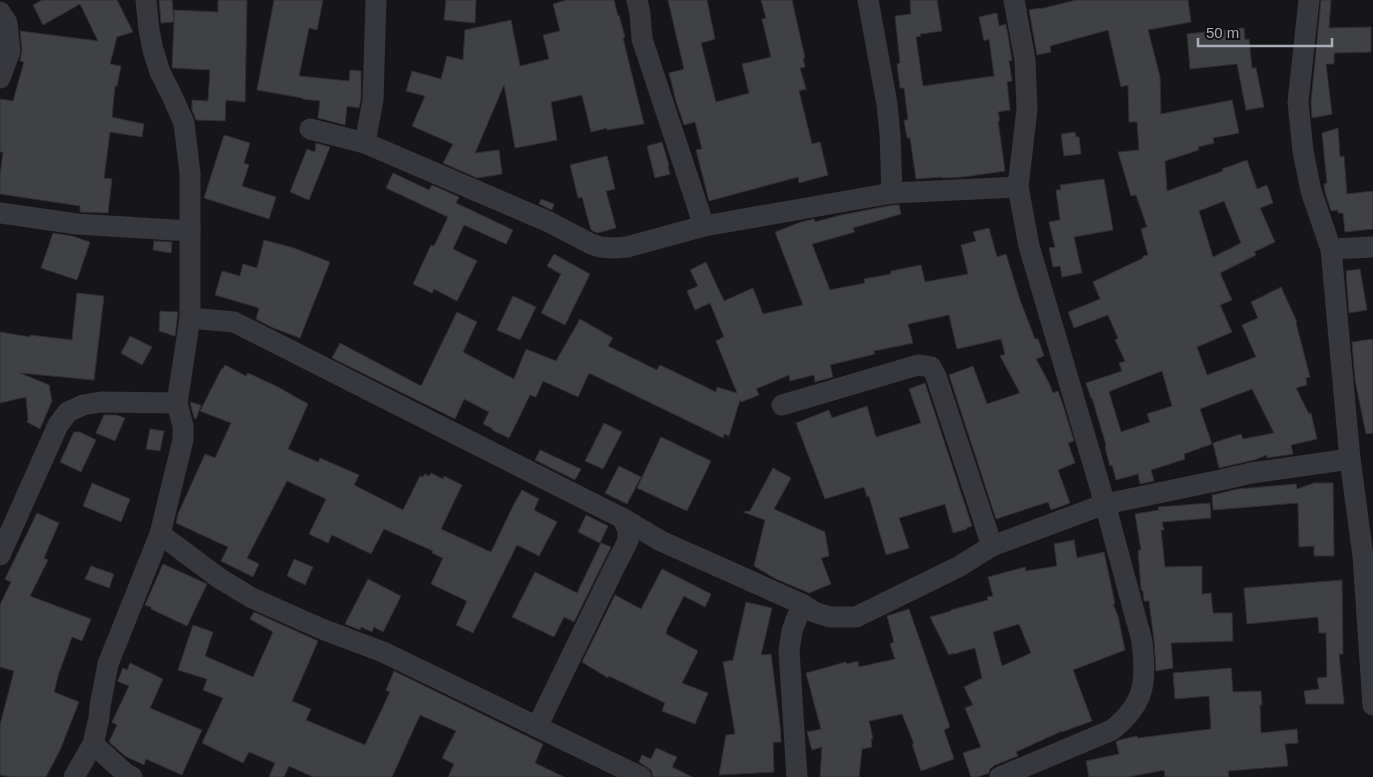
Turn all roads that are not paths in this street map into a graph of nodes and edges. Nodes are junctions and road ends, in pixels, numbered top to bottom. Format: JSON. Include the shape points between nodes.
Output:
{"nodes":[{"id":1,"x":146,"y":0,"type":"edge"},
{"id":2,"x":376,"y":0,"type":"edge"},
{"id":3,"x":637,"y":0,"type":"edge"},
{"id":4,"x":868,"y":0,"type":"edge"},
{"id":5,"x":1014,"y":0,"type":"edge"},
{"id":6,"x":1309,"y":0,"type":"edge"},
{"id":7,"x":0,"y":12,"type":"edge"},
{"id":8,"x":0,"y":78,"type":"edge"},
{"id":9,"x":310,"y":130,"type":"dead end"},
{"id":10,"x":365,"y":143,"type":"junction"},
{"id":11,"x":1018,"y":187,"type":"junction"},
{"id":12,"x":892,"y":193,"type":"junction"},
{"id":13,"x":0,"y":213,"type":"edge"},
{"id":14,"x":704,"y":226,"type":"junction"},
{"id":15,"x":190,"y":231,"type":"junction"},
{"id":16,"x":1373,"y":247,"type":"edge"},
{"id":17,"x":1331,"y":249,"type":"junction"},
{"id":18,"x":190,"y":318,"type":"junction"},
{"id":19,"x":178,"y":403,"type":"junction"},
{"id":20,"x":782,"y":405,"type":"dead end"},
{"id":21,"x":1350,"y":459,"type":"junction"},
{"id":22,"x":1105,"y":504,"type":"junction"},
{"id":23,"x":622,"y":518,"type":"junction"},
{"id":24,"x":160,"y":534,"type":"junction"},
{"id":25,"x":992,"y":546,"type":"junction"},
{"id":26,"x":0,"y":555,"type":"edge"},
{"id":27,"x":802,"y":604,"type":"junction"},
{"id":28,"x":1373,"y":705,"type":"edge"},
{"id":29,"x":537,"y":727,"type":"junction"},
{"id":30,"x":93,"y":744,"type":"junction"},
{"id":31,"x":1037,"y":770,"type":"edge"},
{"id":32,"x":74,"y":777,"type":"edge"},
{"id":33,"x":132,"y":777,"type":"edge"},
{"id":34,"x":641,"y":777,"type":"edge"},
{"id":35,"x":797,"y":777,"type":"edge"},
{"id":36,"x":1000,"y":777,"type":"edge"}],
"edges":[{"from":1,"to":15,"type":"street","via":[[153,50],[184,123],[190,173]]},
{"from":2,"to":10,"type":"street","via":[[373,100]]},
{"from":3,"to":14,"type":"street","via":[[642,40]]},
{"from":4,"to":12,"type":"street","via":[[887,104]]},
{"from":5,"to":11,"type":"street","via":[[1025,60],[1027,109]]},
{"from":6,"to":17,"type":"street","via":[[1298,102],[1311,192]]},
{"from":7,"to":8,"type":"street","via":[[7,23],[10,51]]},
{"from":9,"to":10,"type":"street"},
{"from":10,"to":14,"type":"street","via":[[549,222],[600,248],[627,247]]},
{"from":11,"to":12,"type":"street"},
{"from":11,"to":22,"type":"street","via":[[1029,246]]},
{"from":12,"to":14,"type":"street"},
{"from":13,"to":15,"type":"street","via":[[77,224]]},
{"from":15,"to":18,"type":"street"},
{"from":16,"to":17,"type":"street"},
{"from":17,"to":21,"type":"street"},
{"from":18,"to":19,"type":"street"},
{"from":18,"to":23,"type":"street","via":[[234,322]]},
{"from":19,"to":24,"type":"street","via":[[183,440]]},
{"from":19,"to":26,"type":"street","via":[[100,402],[68,412],[58,425]]},
{"from":20,"to":25,"type":"street","via":[[918,365],[931,367]]},
{"from":21,"to":22,"type":"street","via":[[1251,473]]},
{"from":21,"to":28,"type":"street","via":[[1363,556]]},
{"from":22,"to":25,"type":"street"},
{"from":22,"to":31,"type":"street","via":[[1142,641],[1142,689],[1133,710],[1112,730]]},
{"from":23,"to":27,"type":"street","via":[[661,541]]},
{"from":23,"to":29,"type":"street","via":[[628,530],[628,541]]},
{"from":24,"to":29,"type":"street","via":[[218,578],[252,598],[383,652]]},
{"from":24,"to":30,"type":"street","via":[[108,664]]},
{"from":25,"to":27,"type":"street","via":[[958,567],[856,617],[830,617]]},
{"from":27,"to":35,"type":"street","via":[[789,650]]},
{"from":29,"to":34,"type":"street"},
{"from":30,"to":32,"type":"street"},
{"from":30,"to":33,"type":"street"},
{"from":31,"to":36,"type":"street"}]}
